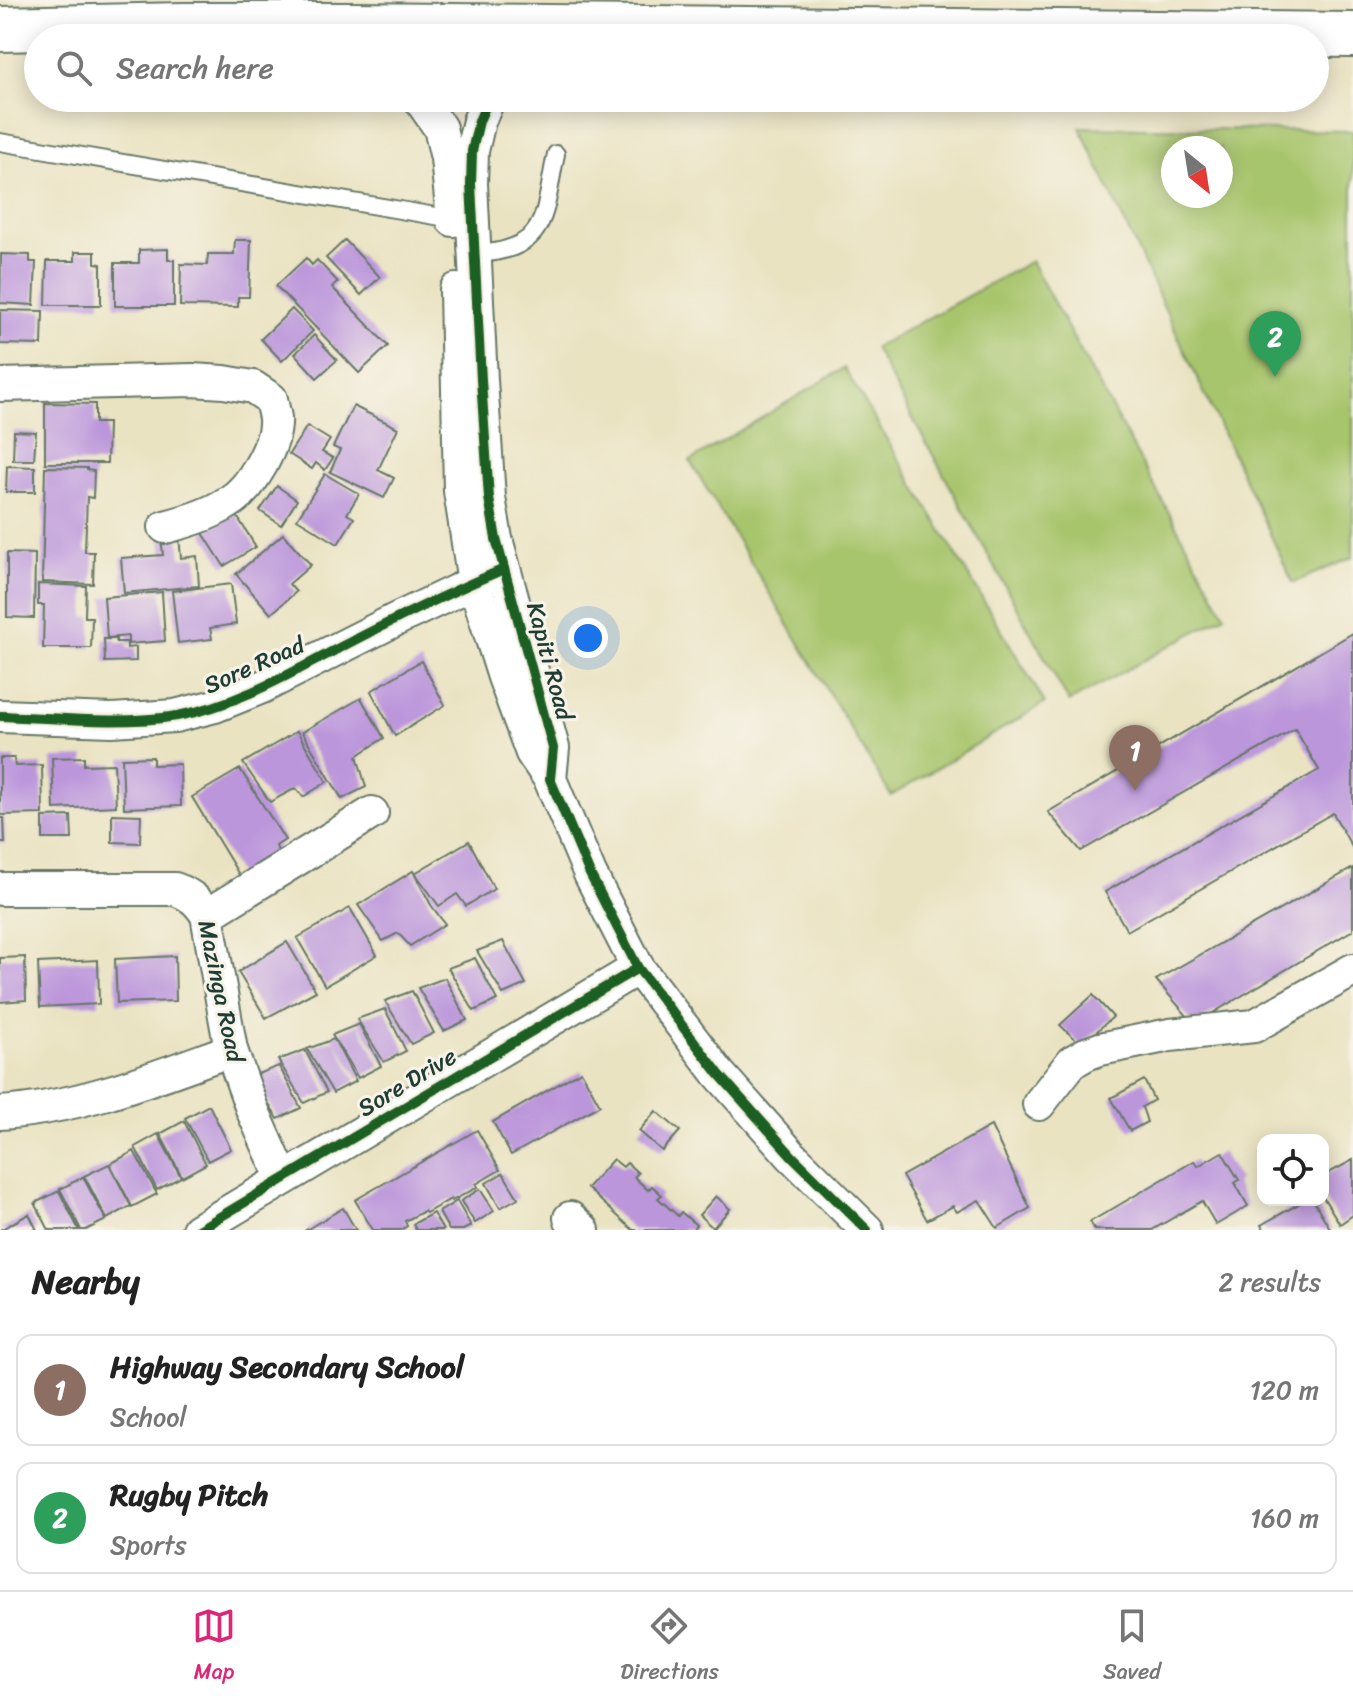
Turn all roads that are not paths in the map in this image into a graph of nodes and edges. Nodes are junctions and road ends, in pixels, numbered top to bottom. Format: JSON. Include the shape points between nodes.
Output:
{"nodes":[{"id":1,"x":24,"y":28,"type":"edge"},
{"id":2,"x":0,"y":29,"type":"edge"},
{"id":3,"x":1329,"y":35,"type":"edge"},
{"id":4,"x":1353,"y":35,"type":"edge"},
{"id":5,"x":429,"y":112,"type":"edge"},
{"id":6,"x":483,"y":112,"type":"edge"},
{"id":7,"x":0,"y":142,"type":"edge"},
{"id":8,"x":556,"y":154,"type":"dead end"},
{"id":9,"x":453,"y":219,"type":"junction"},
{"id":10,"x":465,"y":254,"type":"junction"},
{"id":11,"x":0,"y":385,"type":"edge"},
{"id":12,"x":165,"y":527,"type":"dead end"},
{"id":13,"x":504,"y":569,"type":"junction"},
{"id":14,"x":474,"y":582,"type":"junction"},
{"id":15,"x":0,"y":716,"type":"edge"},
{"id":16,"x":550,"y":779,"type":"junction"},
{"id":17,"x":372,"y":813,"type":"dead end"},
{"id":18,"x":0,"y":889,"type":"edge"},
{"id":19,"x":207,"y":915,"type":"junction"},
{"id":20,"x":638,"y":968,"type":"junction"},
{"id":21,"x":1353,"y":970,"type":"edge"},
{"id":22,"x":231,"y":1050,"type":"junction"},
{"id":23,"x":1039,"y":1104,"type":"dead end"},
{"id":24,"x":0,"y":1113,"type":"edge"},
{"id":25,"x":283,"y":1179,"type":"junction"},
{"id":26,"x":198,"y":1230,"type":"edge"},
{"id":27,"x":867,"y":1230,"type":"edge"}],
"edges":[{"from":1,"to":2,"type":"highway"},
{"from":3,"to":4,"type":"highway"},
{"from":5,"to":9,"type":"street","via":[[440,128],[447,158]]},
{"from":6,"to":10,"type":"street","name":"Kapiti Road","via":[[472,151]]},
{"from":7,"to":9,"type":"lane"},
{"from":8,"to":10,"type":"lane","via":[[541,223],[530,239],[498,253]]},
{"from":9,"to":10,"type":"street"},
{"from":10,"to":13,"type":"street","name":"Kapiti Road","via":[[489,498]]},
{"from":10,"to":14,"type":"street","via":[[460,491]]},
{"from":11,"to":12,"type":"street","via":[[192,380],[253,387],[271,399],[275,420],[270,446],[256,474],[232,501]]},
{"from":13,"to":14,"type":"street","name":"Sore Road"},
{"from":13,"to":16,"type":"street","name":"Kapiti Road","via":[[553,748]]},
{"from":14,"to":15,"type":"street","name":"Sore Road","via":[[215,706],[175,716],[112,720]]},
{"from":14,"to":16,"type":"street","via":[[532,753]]},
{"from":16,"to":20,"type":"street","name":"Kapiti Road"},
{"from":17,"to":19,"type":"street"},
{"from":18,"to":19,"type":"street","name":"Mazinga Road","via":[[175,889],[189,894]]},
{"from":19,"to":22,"type":"street","name":"Mazinga Road"},
{"from":20,"to":25,"type":"street","name":"Sore Drive"},
{"from":20,"to":27,"type":"street","name":"Kapiti Road","via":[[719,1074]]},
{"from":21,"to":23,"type":"street","via":[[1254,1026],[1170,1035],[1086,1054],[1072,1062]]},
{"from":22,"to":24,"type":"street","via":[[107,1092]]},
{"from":22,"to":25,"type":"street","name":"Mazinga Road"},
{"from":25,"to":26,"type":"street","name":"Sore Drive"}]}
